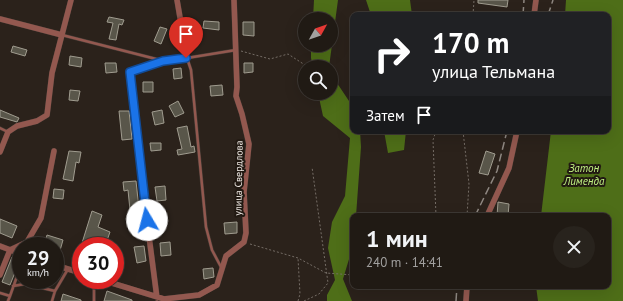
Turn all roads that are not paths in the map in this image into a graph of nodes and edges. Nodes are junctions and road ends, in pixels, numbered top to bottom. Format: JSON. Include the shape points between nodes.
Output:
{"nodes":[{"id":1,"x":71,"y":0,"type":"edge"},
{"id":2,"x":177,"y":0,"type":"edge"},
{"id":3,"x":234,"y":0,"type":"edge"},
{"id":4,"x":536,"y":0,"type":"edge"},
{"id":5,"x":534,"y":12,"type":"edge"},
{"id":6,"x":0,"y":19,"type":"edge"},
{"id":7,"x":62,"y":35,"type":"junction"},
{"id":8,"x":236,"y":50,"type":"junction"},
{"id":9,"x":186,"y":58,"type":"junction"},
{"id":10,"x":163,"y":61,"type":"junction"},
{"id":11,"x":0,"y":128,"type":"edge"},
{"id":12,"x":8,"y":132,"type":"junction"},
{"id":13,"x":516,"y":134,"type":"edge"},
{"id":14,"x":54,"y":151,"type":"dead end"},
{"id":15,"x":0,"y":152,"type":"edge"},
{"id":16,"x":488,"y":213,"type":"edge"},
{"id":17,"x":0,"y":246,"type":"edge"},
{"id":18,"x":10,"y":250,"type":"junction"},
{"id":19,"x":64,"y":268,"type":"edge"},
{"id":20,"x":222,"y":268,"type":"junction"},
{"id":21,"x":68,"y":269,"type":"junction"},
{"id":22,"x":72,"y":270,"type":"edge"},
{"id":23,"x":0,"y":275,"type":"edge"},
{"id":24,"x":124,"y":287,"type":"edge"},
{"id":25,"x":12,"y":289,"type":"edge"},
{"id":26,"x":46,"y":289,"type":"edge"},
{"id":27,"x":94,"y":289,"type":"edge"},
{"id":28,"x":466,"y":289,"type":"edge"},
{"id":29,"x":55,"y":291,"type":"junction"},
{"id":30,"x":0,"y":293,"type":"edge"},
{"id":31,"x":10,"y":296,"type":"junction"},
{"id":32,"x":158,"y":299,"type":"edge"},
{"id":33,"x":8,"y":301,"type":"edge"},
{"id":34,"x":52,"y":301,"type":"edge"},
{"id":35,"x":94,"y":301,"type":"edge"},
{"id":36,"x":466,"y":301,"type":"edge"}],
"edges":[{"from":1,"to":7,"type":"street"},
{"from":2,"to":9,"type":"street"},
{"from":3,"to":8,"type":"street","name":"улица Свердлова"},
{"from":4,"to":5,"type":"street"},
{"from":6,"to":7,"type":"street"},
{"from":7,"to":10,"type":"lane"},
{"from":7,"to":12,"type":"street","via":[[52,73],[47,115]]},
{"from":8,"to":9,"type":"lane"},
{"from":8,"to":20,"type":"street","name":"улица Свердлова","via":[[236,96],[249,144],[244,192],[246,233],[244,242],[226,256]]},
{"from":9,"to":10,"type":"street"},
{"from":9,"to":20,"type":"lane","via":[[191,70],[206,227],[212,250]]},
{"from":10,"to":32,"type":"street","via":[[130,72]]},
{"from":11,"to":12,"type":"lane"},
{"from":12,"to":15,"type":"street"},
{"from":13,"to":16,"type":"street","via":[[509,168]]},
{"from":14,"to":18,"type":"street","via":[[41,218],[27,242]]},
{"from":17,"to":18,"type":"street"},
{"from":18,"to":23,"type":"street"},
{"from":19,"to":21,"type":"street"},
{"from":20,"to":32,"type":"street","via":[[217,284],[199,295]]},
{"from":21,"to":22,"type":"street"},
{"from":21,"to":29,"type":"lane"},
{"from":24,"to":32,"type":"street"},
{"from":25,"to":31,"type":"lane"},
{"from":26,"to":29,"type":"lane"},
{"from":27,"to":35,"type":"lane"},
{"from":28,"to":36,"type":"street"},
{"from":29,"to":34,"type":"lane"},
{"from":30,"to":31,"type":"lane"},
{"from":31,"to":33,"type":"lane"}]}
